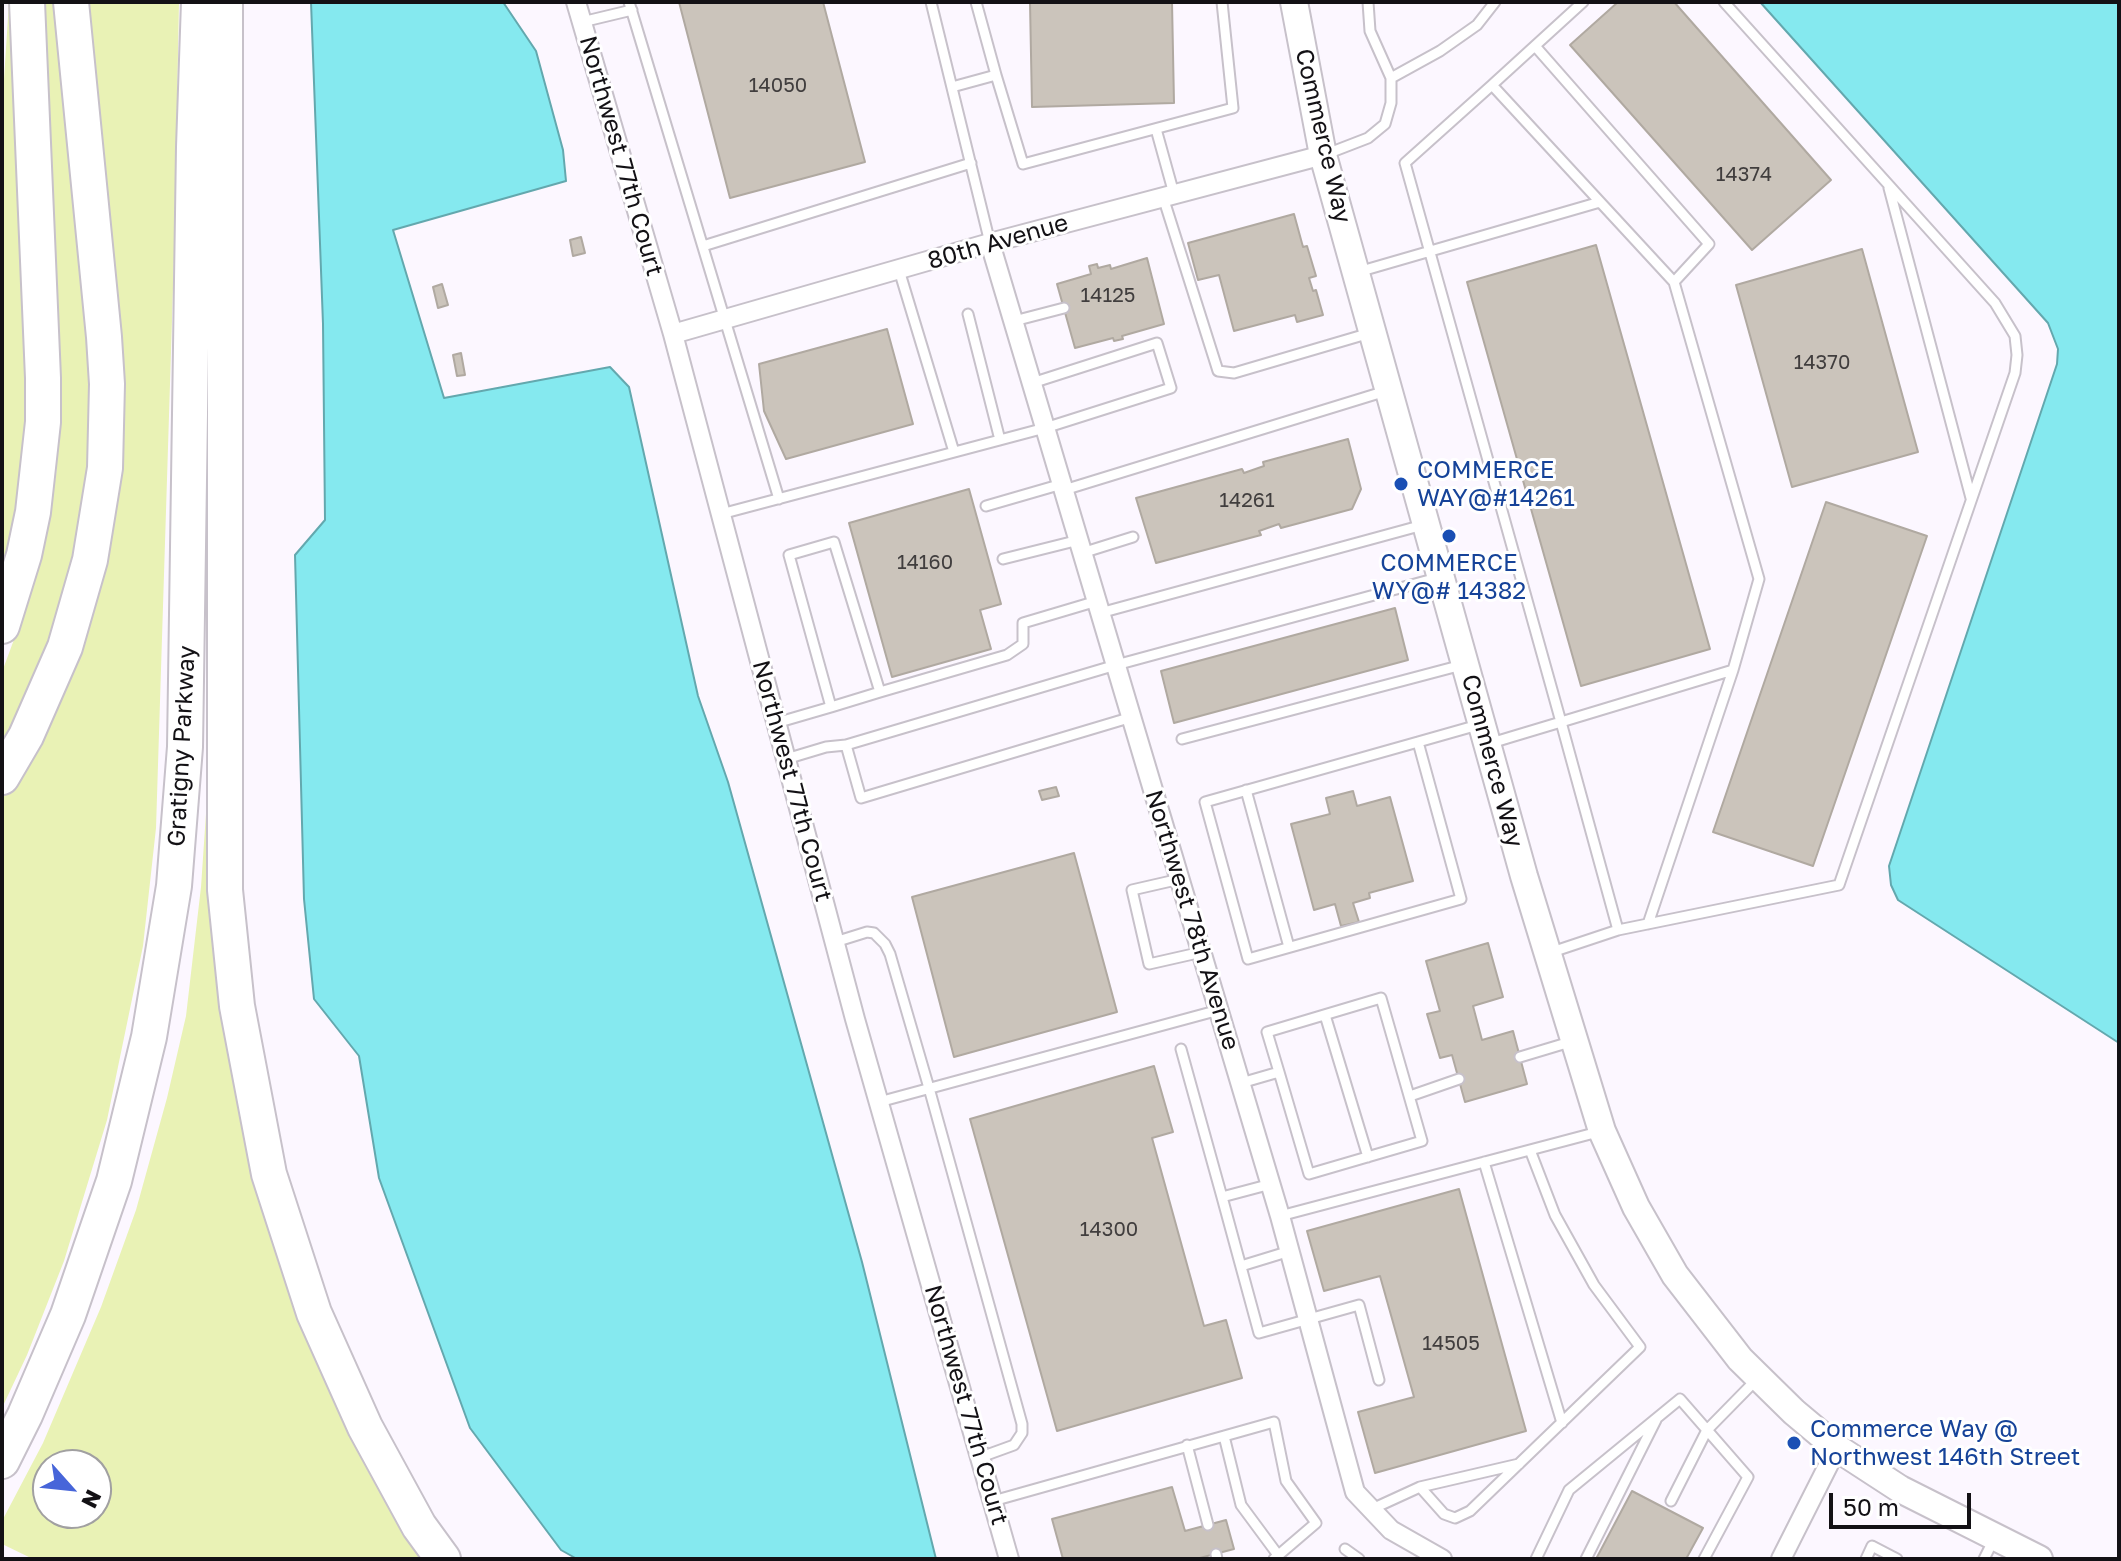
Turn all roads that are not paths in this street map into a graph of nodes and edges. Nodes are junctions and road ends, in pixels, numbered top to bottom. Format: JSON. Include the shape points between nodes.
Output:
{"nodes":[{"id":1,"x":27,"y":2,"type":"edge"},
{"id":2,"x":71,"y":2,"type":"edge"},
{"id":3,"x":199,"y":2,"type":"edge"},
{"id":4,"x":225,"y":2,"type":"edge"},
{"id":5,"x":576,"y":2,"type":"edge"},
{"id":6,"x":931,"y":2,"type":"edge"},
{"id":7,"x":976,"y":2,"type":"edge"},
{"id":8,"x":1222,"y":2,"type":"edge"},
{"id":9,"x":1294,"y":2,"type":"edge"},
{"id":10,"x":1368,"y":2,"type":"edge"},
{"id":11,"x":1495,"y":2,"type":"edge"},
{"id":12,"x":1583,"y":2,"type":"edge"},
{"id":13,"x":1724,"y":2,"type":"edge"},
{"id":14,"x":631,"y":6,"type":"edge"},
{"id":15,"x":582,"y":22,"type":"junction"},
{"id":16,"x":1535,"y":46,"type":"junction"},
{"id":17,"x":996,"y":75,"type":"junction"},
{"id":18,"x":1391,"y":78,"type":"junction"},
{"id":19,"x":1492,"y":85,"type":"junction"},
{"id":20,"x":952,"y":87,"type":"junction"},
{"id":21,"x":1156,"y":129,"type":"junction"},
{"id":22,"x":1323,"y":155,"type":"junction"},
{"id":23,"x":971,"y":163,"type":"junction"},
{"id":24,"x":1889,"y":184,"type":"junction"},
{"id":25,"x":1168,"y":196,"type":"junction"},
{"id":26,"x":1600,"y":202,"type":"junction"},
{"id":27,"x":990,"y":243,"type":"junction"},
{"id":28,"x":703,"y":246,"type":"junction"},
{"id":29,"x":1430,"y":251,"type":"junction"},
{"id":30,"x":899,"y":270,"type":"junction"},
{"id":31,"x":1356,"y":272,"type":"junction"},
{"id":32,"x":1674,"y":282,"type":"junction"},
{"id":33,"x":1064,"y":308,"type":"dead end"},
{"id":34,"x":968,"y":314,"type":"dead end"},
{"id":35,"x":725,"y":320,"type":"junction"},
{"id":36,"x":1014,"y":321,"type":"junction"},
{"id":37,"x":1373,"y":333,"type":"junction"},
{"id":38,"x":673,"y":334,"type":"junction"},
{"id":39,"x":1032,"y":383,"type":"junction"},
{"id":40,"x":1389,"y":390,"type":"junction"},
{"id":41,"x":1045,"y":428,"type":"junction"},
{"id":42,"x":1000,"y":440,"type":"junction"},
{"id":43,"x":954,"y":452,"type":"junction"},
{"id":44,"x":1063,"y":487,"type":"junction"},
{"id":45,"x":779,"y":499,"type":"junction"},
{"id":46,"x":1972,"y":499,"type":"junction"},
{"id":47,"x":986,"y":506,"type":"dead end"},
{"id":48,"x":721,"y":514,"type":"junction"},
{"id":49,"x":1426,"y":524,"type":"junction"},
{"id":50,"x":1133,"y":537,"type":"dead end"},
{"id":51,"x":1080,"y":546,"type":"junction"},
{"id":52,"x":1003,"y":559,"type":"dead end"},
{"id":53,"x":1441,"y":577,"type":"junction"},
{"id":54,"x":1099,"y":607,"type":"junction"},
{"id":55,"x":2,"y":626,"type":"edge"},
{"id":56,"x":1465,"y":664,"type":"junction"},
{"id":57,"x":1116,"y":665,"type":"junction"},
{"id":58,"x":1733,"y":670,"type":"junction"},
{"id":59,"x":880,"y":692,"type":"junction"},
{"id":60,"x":831,"y":707,"type":"junction"},
{"id":61,"x":1132,"y":717,"type":"junction"},
{"id":62,"x":1561,"y":722,"type":"junction"},
{"id":63,"x":776,"y":723,"type":"junction"},
{"id":64,"x":1484,"y":734,"type":"junction"},
{"id":65,"x":1182,"y":739,"type":"dead end"},
{"id":66,"x":1418,"y":742,"type":"junction"},
{"id":67,"x":846,"y":745,"type":"junction"},
{"id":68,"x":786,"y":759,"type":"junction"},
{"id":69,"x":2,"y":777,"type":"edge"},
{"id":70,"x":1246,"y":790,"type":"junction"},
{"id":71,"x":1180,"y":879,"type":"junction"},
{"id":72,"x":1648,"y":924,"type":"junction"},
{"id":73,"x":1618,"y":930,"type":"junction"},
{"id":74,"x":835,"y":942,"type":"junction"},
{"id":75,"x":1289,"y":947,"type":"junction"},
{"id":76,"x":1202,"y":952,"type":"junction"},
{"id":77,"x":1548,"y":953,"type":"junction"},
{"id":78,"x":1219,"y":1010,"type":"junction"},
{"id":79,"x":1325,"y":1015,"type":"junction"},
{"id":80,"x":1575,"y":1040,"type":"junction"},
{"id":81,"x":1181,"y":1049,"type":"dead end"},
{"id":82,"x":1520,"y":1057,"type":"dead end"},
{"id":83,"x":1279,"y":1072,"type":"junction"},
{"id":84,"x":1459,"y":1079,"type":"dead end"},
{"id":85,"x":1241,"y":1083,"type":"junction"},
{"id":86,"x":929,"y":1088,"type":"junction"},
{"id":87,"x":1410,"y":1096,"type":"junction"},
{"id":88,"x":879,"y":1102,"type":"junction"},
{"id":89,"x":1602,"y":1131,"type":"junction"},
{"id":90,"x":1530,"y":1150,"type":"junction"},
{"id":91,"x":1368,"y":1157,"type":"junction"},
{"id":92,"x":1484,"y":1162,"type":"junction"},
{"id":93,"x":1271,"y":1184,"type":"junction"},
{"id":94,"x":1222,"y":1197,"type":"junction"},
{"id":95,"x":1280,"y":1216,"type":"junction"},
{"id":96,"x":1290,"y":1251,"type":"junction"},
{"id":97,"x":1241,"y":1266,"type":"junction"},
{"id":98,"x":1308,"y":1319,"type":"junction"},
{"id":99,"x":1758,"y":1378,"type":"junction"},
{"id":100,"x":1379,"y":1380,"type":"dead end"},
{"id":101,"x":1658,"y":1417,"type":"junction"},
{"id":102,"x":1562,"y":1423,"type":"junction"},
{"id":103,"x":1707,"y":1430,"type":"junction"},
{"id":104,"x":1224,"y":1436,"type":"junction"},
{"id":105,"x":1187,"y":1445,"type":"junction"},
{"id":106,"x":1837,"y":1448,"type":"junction"},
{"id":107,"x":981,"y":1457,"type":"junction"},
{"id":108,"x":2,"y":1461,"type":"edge"},
{"id":109,"x":1519,"y":1464,"type":"junction"},
{"id":110,"x":1420,"y":1487,"type":"junction"},
{"id":111,"x":993,"y":1501,"type":"junction"},
{"id":112,"x":1671,"y":1501,"type":"dead end"},
{"id":113,"x":1372,"y":1509,"type":"junction"},
{"id":114,"x":1208,"y":1525,"type":"dead end"},
{"id":115,"x":1989,"y":1548,"type":"edge"},
{"id":116,"x":1345,"y":1549,"type":"dead end"},
{"id":117,"x":1276,"y":1557,"type":"edge"},
{"id":118,"x":443,"y":1559,"type":"edge"},
{"id":119,"x":1009,"y":1559,"type":"edge"},
{"id":120,"x":1359,"y":1559,"type":"edge"},
{"id":121,"x":1442,"y":1559,"type":"edge"},
{"id":122,"x":1536,"y":1559,"type":"edge"},
{"id":123,"x":1586,"y":1559,"type":"edge"},
{"id":124,"x":1704,"y":1559,"type":"edge"},
{"id":125,"x":1781,"y":1559,"type":"edge"},
{"id":126,"x":1866,"y":1559,"type":"edge"},
{"id":127,"x":1897,"y":1559,"type":"edge"},
{"id":128,"x":2039,"y":1559,"type":"edge"}],
"edges":[{"from":1,"to":55,"type":"highway","via":[[43,422],[33,512]]},
{"from":2,"to":69,"type":"highway","via":[[104,337],[105,468],[90,560],[69,636]]},
{"from":3,"to":108,"type":"highway","name":"Gratigny Parkway","via":[[185,747],[174,886],[149,1037],[114,1181],[68,1315]]},
{"from":4,"to":118,"type":"highway","via":[[225,890],[237,1006],[269,1174],[314,1313],[365,1427]]},
{"from":5,"to":15,"type":"street","name":"Northwest 77th Court"},
{"from":6,"to":20,"type":"lane"},
{"from":7,"to":17,"type":"lane"},
{"from":8,"to":21,"type":"lane","via":[[1233,108]]},
{"from":9,"to":22,"type":"street","name":"Commerce Way"},
{"from":10,"to":18,"type":"lane","via":[[1370,31]]},
{"from":11,"to":18,"type":"lane","via":[[1477,25]]},
{"from":12,"to":16,"type":"lane"},
{"from":13,"to":24,"type":"lane"},
{"from":14,"to":15,"type":"lane"},
{"from":14,"to":28,"type":"lane"},
{"from":15,"to":38,"type":"street","name":"Northwest 77th Court"},
{"from":16,"to":19,"type":"lane"},
{"from":16,"to":32,"type":"lane","via":[[1709,244]]},
{"from":17,"to":20,"type":"lane"},
{"from":17,"to":21,"type":"lane","via":[[1023,164]]},
{"from":18,"to":22,"type":"lane","via":[[1385,124],[1368,138]]},
{"from":19,"to":26,"type":"lane"},
{"from":19,"to":29,"type":"lane","via":[[1405,163]]},
{"from":20,"to":23,"type":"lane"},
{"from":21,"to":25,"type":"lane"},
{"from":22,"to":25,"type":"street","name":"80th Avenue"},
{"from":22,"to":31,"type":"street","name":"Commerce Way"},
{"from":23,"to":27,"type":"lane"},
{"from":23,"to":28,"type":"lane"},
{"from":24,"to":46,"type":"lane"},
{"from":24,"to":46,"type":"lane","via":[[1995,303],[2015,336],[2015,373]]},
{"from":25,"to":27,"type":"street","name":"80th Avenue"},
{"from":25,"to":37,"type":"lane","via":[[1218,371],[1234,373]]},
{"from":26,"to":29,"type":"lane"},
{"from":26,"to":32,"type":"lane"},
{"from":27,"to":30,"type":"street","name":"80th Avenue"},
{"from":27,"to":36,"type":"street","name":"Northwest 78th Avenue"},
{"from":28,"to":35,"type":"lane"},
{"from":29,"to":31,"type":"lane"},
{"from":29,"to":62,"type":"lane"},
{"from":30,"to":35,"type":"street","name":"80th Avenue"},
{"from":30,"to":43,"type":"lane"},
{"from":31,"to":37,"type":"street","name":"Commerce Way"},
{"from":32,"to":58,"type":"lane","via":[[1759,579]]},
{"from":33,"to":36,"type":"lane"},
{"from":34,"to":42,"type":"lane"},
{"from":35,"to":38,"type":"street","name":"80th Avenue"},
{"from":35,"to":45,"type":"lane"},
{"from":36,"to":39,"type":"street","name":"Northwest 78th Avenue"},
{"from":37,"to":40,"type":"street","name":"Commerce Way"},
{"from":38,"to":48,"type":"street","name":"Northwest 77th Court"},
{"from":39,"to":41,"type":"street","name":"Northwest 78th Avenue"},
{"from":39,"to":41,"type":"lane","via":[[1157,343],[1171,388]]},
{"from":40,"to":44,"type":"lane"},
{"from":40,"to":49,"type":"street","name":"Commerce Way"},
{"from":41,"to":42,"type":"lane"},
{"from":41,"to":44,"type":"street","name":"Northwest 78th Avenue"},
{"from":42,"to":43,"type":"lane"},
{"from":43,"to":45,"type":"lane"},
{"from":44,"to":47,"type":"lane"},
{"from":44,"to":51,"type":"street","name":"Northwest 78th Avenue"},
{"from":45,"to":48,"type":"lane"},
{"from":46,"to":72,"type":"lane","via":[[1839,885]]},
{"from":48,"to":63,"type":"street","name":"Northwest 77th Court"},
{"from":49,"to":53,"type":"street","name":"Commerce Way"},
{"from":49,"to":54,"type":"lane"},
{"from":50,"to":51,"type":"lane"},
{"from":51,"to":52,"type":"lane"},
{"from":51,"to":54,"type":"street","name":"Northwest 78th Avenue"},
{"from":53,"to":56,"type":"street","name":"Commerce Way"},
{"from":53,"to":57,"type":"lane"},
{"from":54,"to":57,"type":"street","name":"Northwest 78th Avenue"},
{"from":54,"to":59,"type":"lane","via":[[1023,623],[1023,644],[1007,655]]},
{"from":56,"to":64,"type":"street","name":"Commerce Way"},
{"from":56,"to":65,"type":"lane"},
{"from":57,"to":61,"type":"street","name":"Northwest 78th Avenue"},
{"from":57,"to":67,"type":"lane"},
{"from":58,"to":62,"type":"lane"},
{"from":58,"to":72,"type":"lane"},
{"from":59,"to":60,"type":"lane"},
{"from":59,"to":60,"type":"lane","via":[[834,542],[789,555]]},
{"from":60,"to":63,"type":"lane"},
{"from":61,"to":67,"type":"lane","via":[[861,798]]},
{"from":61,"to":71,"type":"street","name":"Northwest 78th Avenue"},
{"from":62,"to":64,"type":"lane"},
{"from":62,"to":73,"type":"lane"},
{"from":63,"to":68,"type":"street","name":"Northwest 77th Court"},
{"from":64,"to":66,"type":"lane"},
{"from":64,"to":77,"type":"street","name":"Commerce Way"},
{"from":66,"to":70,"type":"lane"},
{"from":66,"to":75,"type":"lane","via":[[1461,899]]},
{"from":67,"to":68,"type":"lane"},
{"from":68,"to":74,"type":"street","name":"Northwest 77th Court"},
{"from":70,"to":75,"type":"lane"},
{"from":70,"to":75,"type":"lane","via":[[1205,802],[1240,931],[1248,959]]},
{"from":71,"to":76,"type":"street","name":"Northwest 78th Avenue"},
{"from":71,"to":76,"type":"lane","via":[[1132,890],[1149,964]]},
{"from":72,"to":73,"type":"lane"},
{"from":73,"to":77,"type":"lane"},
{"from":74,"to":86,"type":"lane","via":[[867,932],[885,944]]},
{"from":74,"to":88,"type":"street","name":"Northwest 77th Court"},
{"from":76,"to":78,"type":"street","name":"Northwest 78th Avenue"},
{"from":77,"to":80,"type":"street","name":"Commerce Way"},
{"from":78,"to":85,"type":"street","name":"Northwest 78th Avenue"},
{"from":78,"to":86,"type":"lane"},
{"from":79,"to":83,"type":"lane","via":[[1267,1032]]},
{"from":79,"to":87,"type":"lane","via":[[1381,998]]},
{"from":79,"to":91,"type":"lane"},
{"from":80,"to":82,"type":"lane"},
{"from":80,"to":89,"type":"street","name":"Commerce Way"},
{"from":81,"to":94,"type":"lane"},
{"from":83,"to":85,"type":"lane"},
{"from":83,"to":91,"type":"lane","via":[[1309,1174]]},
{"from":84,"to":87,"type":"lane"},
{"from":85,"to":93,"type":"street","name":"Northwest 78th Avenue"},
{"from":86,"to":88,"type":"lane"},
{"from":86,"to":107,"type":"lane","via":[[1022,1424],[1014,1445]]},
{"from":87,"to":91,"type":"lane","via":[[1422,1141]]},
{"from":88,"to":107,"type":"street","name":"Northwest 77th Court"},
{"from":89,"to":90,"type":"lane"},
{"from":89,"to":99,"type":"street","name":"Commerce Way","via":[[1636,1207],[1675,1275]]},
{"from":90,"to":92,"type":"lane"},
{"from":90,"to":102,"type":"lane","via":[[1555,1215],[1594,1285],[1640,1347]]},
{"from":92,"to":95,"type":"lane"},
{"from":92,"to":102,"type":"lane"},
{"from":93,"to":94,"type":"lane"},
{"from":93,"to":95,"type":"street","name":"Northwest 78th Avenue"},
{"from":94,"to":97,"type":"lane"},
{"from":95,"to":96,"type":"street","name":"Northwest 78th Avenue"},
{"from":96,"to":97,"type":"lane"},
{"from":96,"to":98,"type":"street","name":"Northwest 78th Avenue"},
{"from":97,"to":98,"type":"lane","via":[[1259,1333]]},
{"from":98,"to":100,"type":"lane","via":[[1359,1305]]},
{"from":98,"to":113,"type":"street","name":"Northwest 78th Avenue","via":[[1355,1492]]},
{"from":99,"to":103,"type":"lane"},
{"from":99,"to":106,"type":"street","name":"Commerce Way"},
{"from":101,"to":103,"type":"lane","via":[[1680,1399]]},
{"from":101,"to":122,"type":"lane","via":[[1569,1490]]},
{"from":101,"to":123,"type":"lane"},
{"from":102,"to":109,"type":"lane"},
{"from":103,"to":112,"type":"lane"},
{"from":103,"to":124,"type":"lane","via":[[1748,1477]]},
{"from":104,"to":105,"type":"lane"},
{"from":104,"to":117,"type":"lane","via":[[1241,1505]]},
{"from":104,"to":117,"type":"lane","via":[[1274,1422],[1286,1481],[1316,1523]]},
{"from":105,"to":111,"type":"lane"},
{"from":105,"to":114,"type":"lane"},
{"from":106,"to":115,"type":"street","name":"Commerce Way"},
{"from":106,"to":125,"type":"street"},
{"from":107,"to":111,"type":"street","name":"Northwest 77th Court"},
{"from":109,"to":110,"type":"lane"},
{"from":109,"to":110,"type":"lane","via":[[1470,1511],[1455,1518],[1444,1514]]},
{"from":110,"to":113,"type":"lane"},
{"from":111,"to":119,"type":"street","name":"Northwest 77th Court"},
{"from":113,"to":121,"type":"street","name":"Northwest 78th Avenue","via":[[1391,1530]]},
{"from":115,"to":128,"type":"street","name":"Commerce Way"},
{"from":116,"to":120,"type":"lane"},
{"from":126,"to":127,"type":"lane","via":[[1872,1546]]}]}
